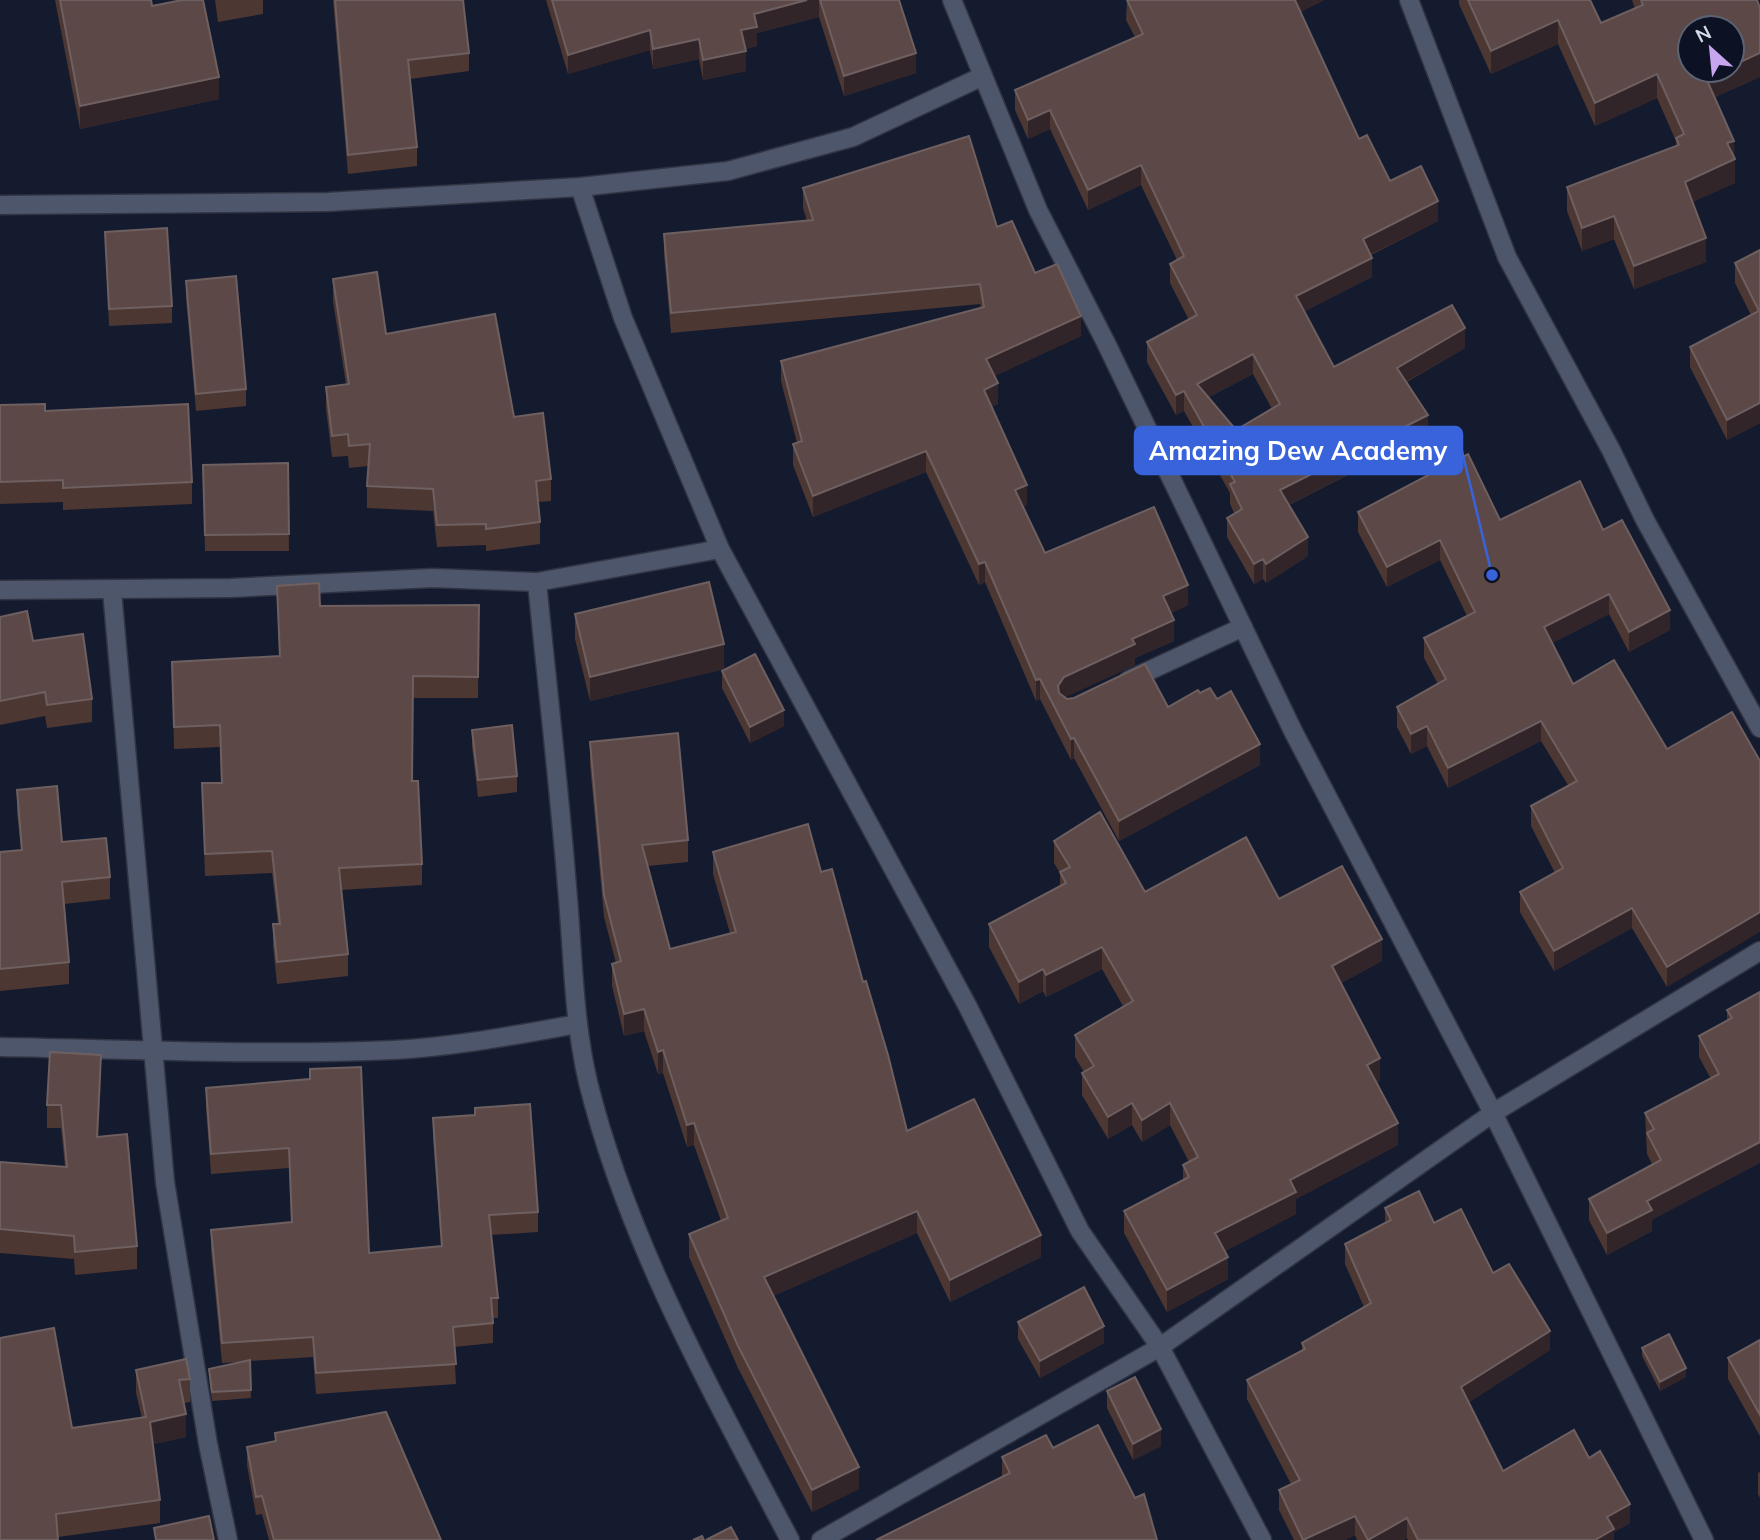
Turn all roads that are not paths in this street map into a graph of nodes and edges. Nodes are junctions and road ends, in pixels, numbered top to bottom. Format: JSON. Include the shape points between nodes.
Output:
{"nodes":[{"id":1,"x":952,"y":0,"type":"edge"},
{"id":2,"x":1409,"y":0,"type":"edge"},
{"id":3,"x":981,"y":77,"type":"junction"},
{"id":4,"x":580,"y":187,"type":"junction"},
{"id":5,"x":0,"y":205,"type":"edge"},
{"id":6,"x":720,"y":549,"type":"junction"},
{"id":7,"x":537,"y":582,"type":"junction"},
{"id":8,"x":0,"y":590,"type":"edge"},
{"id":9,"x":112,"y":590,"type":"junction"},
{"id":10,"x":1243,"y":627,"type":"junction"},
{"id":11,"x":1118,"y":685,"type":"edge"},
{"id":12,"x":1760,"y":728,"type":"edge"},
{"id":13,"x":1760,"y":951,"type":"edge"},
{"id":14,"x":577,"y":1024,"type":"junction"},
{"id":15,"x":0,"y":1047,"type":"edge"},
{"id":16,"x":153,"y":1050,"type":"junction"},
{"id":17,"x":1493,"y":1114,"type":"junction"},
{"id":18,"x":1160,"y":1347,"type":"junction"},
{"id":19,"x":228,"y":1540,"type":"edge"},
{"id":20,"x":790,"y":1540,"type":"edge"},
{"id":21,"x":821,"y":1540,"type":"edge"},
{"id":22,"x":1262,"y":1540,"type":"edge"},
{"id":23,"x":1704,"y":1540,"type":"edge"}],
"edges":[{"from":1,"to":3,"type":"street"},
{"from":2,"to":12,"type":"street","via":[[1507,257],[1644,520]]},
{"from":3,"to":4,"type":"street","via":[[841,140],[728,171]]},
{"from":3,"to":10,"type":"street","via":[[1038,210]]},
{"from":4,"to":5,"type":"street","via":[[327,202]]},
{"from":4,"to":6,"type":"street","via":[[624,318]]},
{"from":6,"to":7,"type":"street"},
{"from":6,"to":18,"type":"street","via":[[967,1005],[1080,1231]]},
{"from":7,"to":9,"type":"street","via":[[433,578]]},
{"from":7,"to":14,"type":"street"},
{"from":8,"to":9,"type":"street"},
{"from":9,"to":16,"type":"street"},
{"from":10,"to":11,"type":"street"},
{"from":10,"to":17,"type":"street"},
{"from":13,"to":17,"type":"street"},
{"from":14,"to":16,"type":"street","via":[[395,1050]]},
{"from":14,"to":20,"type":"street","via":[[589,1083],[619,1181],[679,1327]]},
{"from":15,"to":16,"type":"street"},
{"from":16,"to":19,"type":"street","via":[[165,1182]]},
{"from":17,"to":18,"type":"street"},
{"from":17,"to":23,"type":"street"},
{"from":18,"to":21,"type":"street"},
{"from":18,"to":22,"type":"street"}]}
